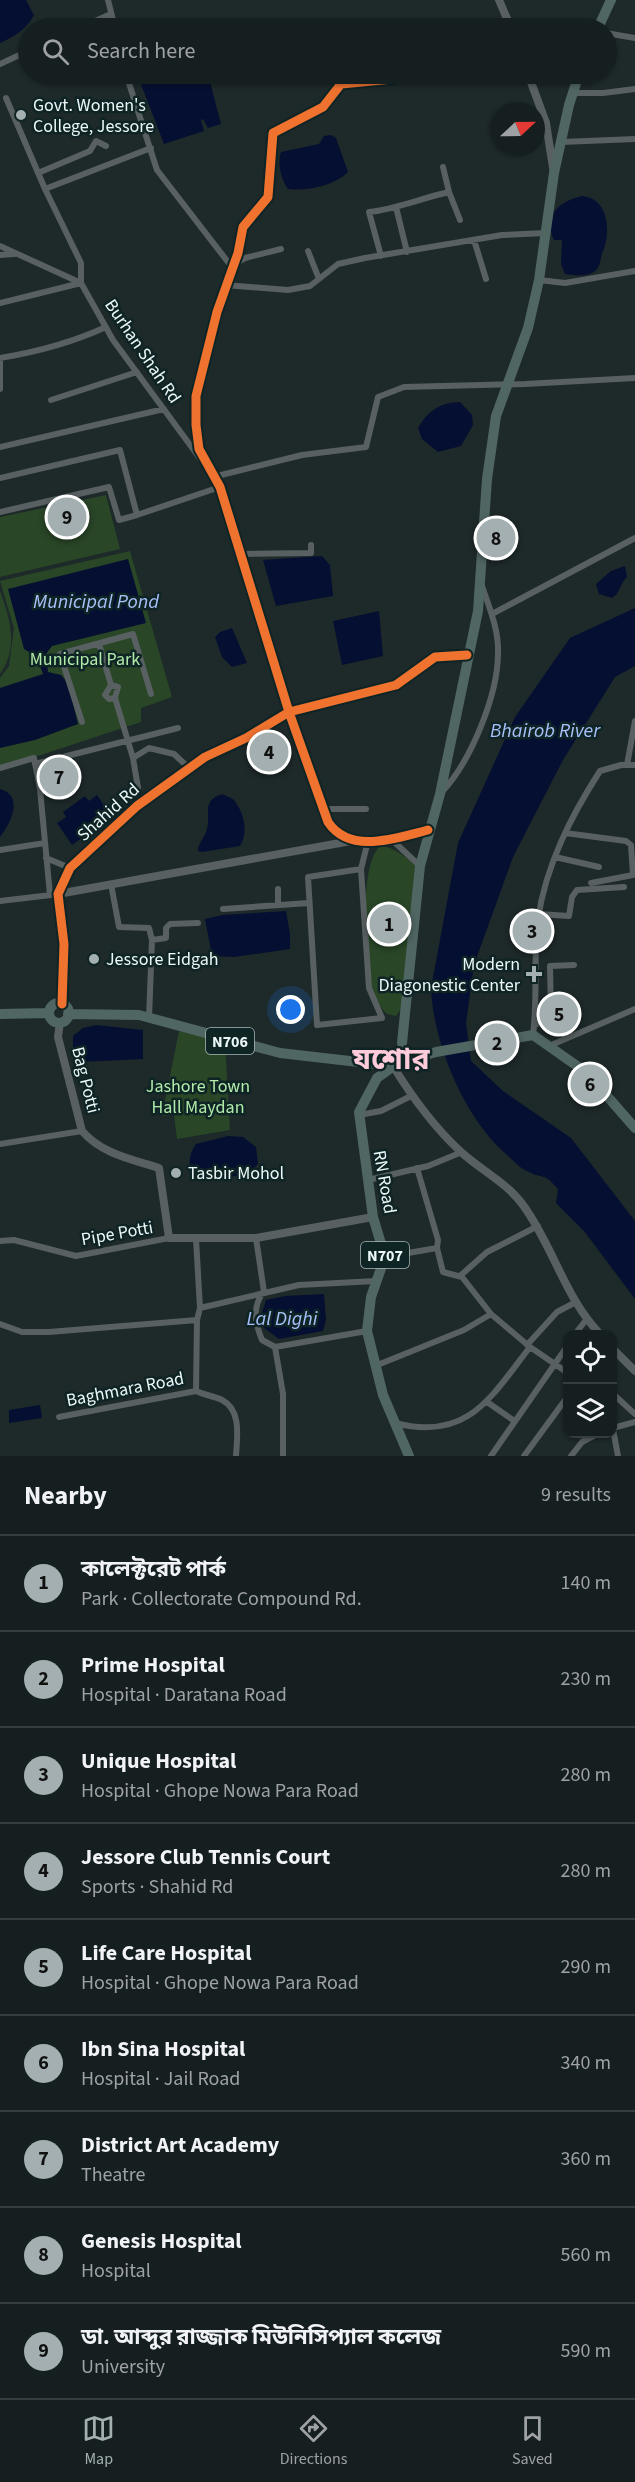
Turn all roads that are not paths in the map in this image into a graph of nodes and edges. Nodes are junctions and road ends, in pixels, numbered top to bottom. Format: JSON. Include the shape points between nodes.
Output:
{"nodes":[{"id":1,"x":108,"y":0,"type":"edge"},
{"id":2,"x":499,"y":0,"type":"edge"},
{"id":3,"x":611,"y":0,"type":"edge"},
{"id":4,"x":111,"y":14,"type":"junction"},
{"id":5,"x":102,"y":18,"type":"edge"},
{"id":6,"x":112,"y":18,"type":"edge"},
{"id":7,"x":507,"y":18,"type":"edge"},
{"id":8,"x":603,"y":18,"type":"edge"},
{"id":9,"x":617,"y":35,"type":"edge"},
{"id":10,"x":635,"y":38,"type":"edge"},
{"id":11,"x":18,"y":56,"type":"edge"},
{"id":12,"x":0,"y":64,"type":"edge"},
{"id":13,"x":129,"y":84,"type":"edge"},
{"id":14,"x":341,"y":84,"type":"edge"},
{"id":15,"x":532,"y":84,"type":"edge"},
{"id":16,"x":575,"y":84,"type":"edge"},
{"id":17,"x":635,"y":89,"type":"edge"},
{"id":18,"x":572,"y":93,"type":"junction"},
{"id":19,"x":6,"y":98,"type":"dead end"},
{"id":20,"x":635,"y":139,"type":"edge"},
{"id":21,"x":561,"y":142,"type":"junction"},
{"id":22,"x":106,"y":146,"type":"dead end"},
{"id":23,"x":151,"y":148,"type":"junction"},
{"id":24,"x":444,"y":167,"type":"dead end"},
{"id":25,"x":38,"y":173,"type":"junction"},
{"id":26,"x":554,"y":173,"type":"junction"},
{"id":27,"x":45,"y":189,"type":"junction"},
{"id":28,"x":449,"y":192,"type":"junction"},
{"id":29,"x":396,"y":207,"type":"junction"},
{"id":30,"x":459,"y":220,"type":"dead end"},
{"id":31,"x":546,"y":233,"type":"junction"},
{"id":32,"x":474,"y":240,"type":"junction"},
{"id":33,"x":0,"y":246,"type":"edge"},
{"id":34,"x":281,"y":249,"type":"dead end"},
{"id":35,"x":308,"y":251,"type":"dead end"},
{"id":36,"x":407,"y":252,"type":"junction"},
{"id":37,"x":17,"y":254,"type":"junction"},
{"id":38,"x":0,"y":255,"type":"edge"},
{"id":39,"x":381,"y":256,"type":"junction"},
{"id":40,"x":232,"y":266,"type":"junction"},
{"id":41,"x":635,"y":271,"type":"edge"},
{"id":42,"x":319,"y":279,"type":"junction"},
{"id":43,"x":486,"y":279,"type":"dead end"},
{"id":44,"x":539,"y":280,"type":"junction"},
{"id":45,"x":81,"y":283,"type":"junction"},
{"id":46,"x":225,"y":285,"type":"junction"},
{"id":47,"x":0,"y":303,"type":"edge"},
{"id":48,"x":106,"y":327,"type":"junction"},
{"id":49,"x":0,"y":360,"type":"edge"},
{"id":50,"x":137,"y":372,"type":"junction"},
{"id":51,"x":635,"y":378,"type":"edge"},
{"id":52,"x":508,"y":384,"type":"junction"},
{"id":53,"x":0,"y":389,"type":"edge"},
{"id":54,"x":3,"y":396,"type":"dead end"},
{"id":55,"x":51,"y":400,"type":"dead end"},
{"id":56,"x":164,"y":409,"type":"junction"},
{"id":57,"x":0,"y":447,"type":"edge"},
{"id":58,"x":0,"y":478,"type":"edge"},
{"id":59,"x":213,"y":478,"type":"junction"},
{"id":60,"x":220,"y":487,"type":"junction"},
{"id":61,"x":0,"y":512,"type":"edge"},
{"id":62,"x":137,"y":515,"type":"junction"},
{"id":63,"x":635,"y":538,"type":"edge"},
{"id":64,"x":311,"y":545,"type":"dead end"},
{"id":65,"x":241,"y":554,"type":"junction"},
{"id":66,"x":480,"y":580,"type":"junction"},
{"id":67,"x":492,"y":614,"type":"junction"},
{"id":68,"x":99,"y":644,"type":"junction"},
{"id":69,"x":467,"y":655,"type":"junction"},
{"id":70,"x":111,"y":685,"type":"junction"},
{"id":71,"x":151,"y":694,"type":"dead end"},
{"id":72,"x":115,"y":698,"type":"junction"},
{"id":73,"x":289,"y":712,"type":"junction"},
{"id":74,"x":635,"y":721,"type":"edge"},
{"id":75,"x":82,"y":722,"type":"dead end"},
{"id":76,"x":178,"y":728,"type":"dead end"},
{"id":77,"x":128,"y":742,"type":"junction"},
{"id":78,"x":133,"y":758,"type":"junction"},
{"id":79,"x":35,"y":764,"type":"junction"},
{"id":80,"x":627,"y":765,"type":"junction"},
{"id":81,"x":635,"y":765,"type":"edge"},
{"id":82,"x":0,"y":768,"type":"edge"},
{"id":83,"x":189,"y":768,"type":"junction"},
{"id":84,"x":138,"y":788,"type":"dead end"},
{"id":85,"x":440,"y":794,"type":"junction"},
{"id":86,"x":322,"y":809,"type":"junction"},
{"id":87,"x":366,"y":809,"type":"dead end"},
{"id":88,"x":428,"y":830,"type":"junction"},
{"id":89,"x":565,"y":833,"type":"junction"},
{"id":90,"x":391,"y":839,"type":"junction"},
{"id":91,"x":351,"y":841,"type":"junction"},
{"id":92,"x":368,"y":841,"type":"junction"},
{"id":93,"x":426,"y":842,"type":"junction"},
{"id":94,"x":45,"y":843,"type":"junction"},
{"id":95,"x":633,"y":845,"type":"edge"},
{"id":96,"x":0,"y":850,"type":"edge"},
{"id":97,"x":555,"y":857,"type":"junction"},
{"id":98,"x":46,"y":858,"type":"junction"},
{"id":99,"x":420,"y":866,"type":"junction"},
{"id":100,"x":598,"y":867,"type":"dead end"},
{"id":101,"x":70,"y":868,"type":"junction"},
{"id":102,"x":361,"y":869,"type":"junction"},
{"id":103,"x":634,"y":873,"type":"edge"},
{"id":104,"x":111,"y":884,"type":"junction"},
{"id":105,"x":591,"y":884,"type":"dead end"},
{"id":106,"x":624,"y":887,"type":"dead end"},
{"id":107,"x":278,"y":889,"type":"dead end"},
{"id":108,"x":54,"y":895,"type":"junction"},
{"id":109,"x":0,"y":901,"type":"edge"},
{"id":110,"x":309,"y":903,"type":"junction"},
{"id":111,"x":278,"y":905,"type":"junction"},
{"id":112,"x":222,"y":909,"type":"dead end"},
{"id":113,"x":539,"y":914,"type":"junction"},
{"id":114,"x":198,"y":923,"type":"dead end"},
{"id":115,"x":152,"y":940,"type":"junction"},
{"id":116,"x":574,"y":965,"type":"dead end"},
{"id":117,"x":62,"y":1004,"type":"junction"},
{"id":118,"x":635,"y":1009,"type":"edge"},
{"id":119,"x":49,"y":1013,"type":"junction"},
{"id":120,"x":0,"y":1014,"type":"edge"},
{"id":121,"x":68,"y":1014,"type":"junction"},
{"id":122,"x":149,"y":1018,"type":"junction"},
{"id":123,"x":60,"y":1022,"type":"junction"},
{"id":124,"x":533,"y":1030,"type":"junction"},
{"id":125,"x":402,"y":1043,"type":"junction"},
{"id":126,"x":549,"y":1046,"type":"junction"},
{"id":127,"x":396,"y":1064,"type":"junction"},
{"id":128,"x":411,"y":1096,"type":"junction"},
{"id":129,"x":359,"y":1115,"type":"junction"},
{"id":130,"x":635,"y":1128,"type":"edge"},
{"id":131,"x":82,"y":1131,"type":"junction"},
{"id":132,"x":0,"y":1144,"type":"edge"},
{"id":133,"x":462,"y":1152,"type":"junction"},
{"id":134,"x":417,"y":1168,"type":"junction"},
{"id":135,"x":368,"y":1180,"type":"junction"},
{"id":136,"x":373,"y":1217,"type":"junction"},
{"id":137,"x":538,"y":1226,"type":"junction"},
{"id":138,"x":169,"y":1238,"type":"junction"},
{"id":139,"x":256,"y":1238,"type":"junction"},
{"id":140,"x":196,"y":1239,"type":"junction"},
{"id":141,"x":0,"y":1241,"type":"edge"},
{"id":142,"x":437,"y":1248,"type":"junction"},
{"id":143,"x":385,"y":1257,"type":"junction"},
{"id":144,"x":460,"y":1276,"type":"junction"},
{"id":145,"x":376,"y":1281,"type":"junction"},
{"id":146,"x":264,"y":1292,"type":"junction"},
{"id":147,"x":576,"y":1302,"type":"junction"},
{"id":148,"x":200,"y":1308,"type":"junction"},
{"id":149,"x":491,"y":1314,"type":"junction"},
{"id":150,"x":197,"y":1320,"type":"junction"},
{"id":151,"x":586,"y":1320,"type":"junction"},
{"id":152,"x":0,"y":1324,"type":"edge"},
{"id":153,"x":579,"y":1330,"type":"edge"},
{"id":154,"x":595,"y":1330,"type":"edge"},
{"id":155,"x":368,"y":1331,"type":"junction"},
{"id":156,"x":528,"y":1346,"type":"junction"},
{"id":157,"x":274,"y":1347,"type":"junction"},
{"id":158,"x":563,"y":1351,"type":"edge"},
{"id":159,"x":617,"y":1353,"type":"edge"},
{"id":160,"x":554,"y":1363,"type":"junction"},
{"id":161,"x":375,"y":1366,"type":"junction"},
{"id":162,"x":563,"y":1370,"type":"edge"},
{"id":163,"x":635,"y":1371,"type":"edge"},
{"id":164,"x":196,"y":1391,"type":"junction"},
{"id":165,"x":617,"y":1398,"type":"edge"},
{"id":166,"x":487,"y":1402,"type":"junction"},
{"id":167,"x":563,"y":1402,"type":"edge"},
{"id":168,"x":635,"y":1414,"type":"edge"},
{"id":169,"x":59,"y":1417,"type":"dead end"},
{"id":170,"x":513,"y":1420,"type":"junction"},
{"id":171,"x":635,"y":1422,"type":"edge"},
{"id":172,"x":394,"y":1423,"type":"junction"},
{"id":173,"x":617,"y":1426,"type":"edge"},
{"id":174,"x":590,"y":1438,"type":"edge"},
{"id":175,"x":615,"y":1438,"type":"edge"},
{"id":176,"x":236,"y":1456,"type":"edge"},
{"id":177,"x":283,"y":1456,"type":"edge"},
{"id":178,"x":409,"y":1456,"type":"edge"},
{"id":179,"x":491,"y":1456,"type":"edge"},
{"id":180,"x":524,"y":1456,"type":"edge"},
{"id":181,"x":571,"y":1456,"type":"edge"},
{"id":182,"x":618,"y":1456,"type":"edge"}],
"edges":[{"from":1,"to":4,"type":"street"},
{"from":2,"to":7,"type":"street"},
{"from":3,"to":8,"type":"highway"},
{"from":4,"to":5,"type":"street"},
{"from":4,"to":6,"type":"street"},
{"from":9,"to":10,"type":"street"},
{"from":11,"to":12,"type":"street"},
{"from":13,"to":23,"type":"street"},
{"from":14,"to":40,"type":"street","via":[[323,106],[273,133],[268,197],[243,227]]},
{"from":15,"to":26,"type":"street","via":[[544,117]]},
{"from":16,"to":18,"type":"highway"},
{"from":17,"to":18,"type":"street"},
{"from":18,"to":21,"type":"highway"},
{"from":19,"to":25,"type":"street"},
{"from":20,"to":21,"type":"street"},
{"from":21,"to":26,"type":"highway"},
{"from":22,"to":25,"type":"street","via":[[96,141],[90,151]]},
{"from":23,"to":27,"type":"street"},
{"from":23,"to":40,"type":"street","via":[[157,170]]},
{"from":24,"to":28,"type":"street"},
{"from":25,"to":27,"type":"street"},
{"from":26,"to":31,"type":"highway"},
{"from":27,"to":45,"type":"street","via":[[81,262]]},
{"from":28,"to":29,"type":"street"},
{"from":28,"to":30,"type":"street"},
{"from":29,"to":36,"type":"street"},
{"from":29,"to":39,"type":"street","via":[[369,212]]},
{"from":31,"to":32,"type":"street"},
{"from":31,"to":44,"type":"highway"},
{"from":32,"to":36,"type":"street"},
{"from":32,"to":43,"type":"street"},
{"from":33,"to":37,"type":"street"},
{"from":34,"to":40,"type":"street","via":[[245,258]]},
{"from":35,"to":42,"type":"street"},
{"from":36,"to":39,"type":"street"},
{"from":37,"to":38,"type":"street"},
{"from":37,"to":45,"type":"street"},
{"from":39,"to":42,"type":"street","via":[[338,264]]},
{"from":40,"to":46,"type":"street"},
{"from":41,"to":44,"type":"street","via":[[566,284]]},
{"from":42,"to":46,"type":"street","via":[[310,286],[288,290]]},
{"from":44,"to":52,"type":"highway","via":[[520,355]]},
{"from":45,"to":47,"type":"street"},
{"from":45,"to":48,"type":"street","name":"Burhan Shah Rd"},
{"from":46,"to":59,"type":"street","via":[[196,396],[199,449]]},
{"from":48,"to":49,"type":"street","via":[[43,351]]},
{"from":48,"to":50,"type":"street","name":"Burhan Shah Rd"},
{"from":49,"to":53,"type":"street"},
{"from":50,"to":55,"type":"street"},
{"from":50,"to":56,"type":"street","name":"Burhan Shah Rd"},
{"from":51,"to":52,"type":"street"},
{"from":52,"to":59,"type":"street","via":[[391,390],[378,397],[366,447],[302,455]]},
{"from":52,"to":66,"type":"highway","via":[[496,416]]},
{"from":53,"to":54,"type":"street"},
{"from":56,"to":57,"type":"street"},
{"from":56,"to":59,"type":"street","name":"Burhan Shah Rd"},
{"from":58,"to":62,"type":"street","via":[[120,450]]},
{"from":59,"to":60,"type":"street"},
{"from":60,"to":62,"type":"street"},
{"from":60,"to":65,"type":"street"},
{"from":61,"to":62,"type":"street","via":[[109,487],[119,520]]},
{"from":63,"to":67,"type":"street"},
{"from":64,"to":65,"type":"street","via":[[311,553]]},
{"from":65,"to":73,"type":"street"},
{"from":66,"to":67,"type":"street"},
{"from":66,"to":69,"type":"highway","via":[[478,611]]},
{"from":67,"to":85,"type":"street","via":[[498,654],[484,720],[457,773]]},
{"from":68,"to":70,"type":"street"},
{"from":68,"to":71,"type":"street","via":[[133,634]]},
{"from":68,"to":75,"type":"street","via":[[60,654]]},
{"from":69,"to":73,"type":"street","via":[[435,657],[396,685]]},
{"from":69,"to":85,"type":"highway"},
{"from":70,"to":72,"type":"street","via":[[118,687]]},
{"from":70,"to":72,"type":"street","via":[[105,695]]},
{"from":72,"to":77,"type":"street"},
{"from":73,"to":83,"type":"street","name":"Shahid Rd"},
{"from":73,"to":86,"type":"street"},
{"from":74,"to":80,"type":"street"},
{"from":76,"to":77,"type":"street"},
{"from":77,"to":78,"type":"street"},
{"from":77,"to":79,"type":"street"},
{"from":78,"to":83,"type":"street","via":[[149,748],[174,754]]},
{"from":78,"to":84,"type":"street"},
{"from":79,"to":82,"type":"street","via":[[34,758]]},
{"from":79,"to":94,"type":"street"},
{"from":80,"to":81,"type":"street"},
{"from":80,"to":89,"type":"street","via":[[600,771]]},
{"from":83,"to":101,"type":"street","name":"Shahid Rd","via":[[137,806]]},
{"from":85,"to":88,"type":"highway"},
{"from":86,"to":87,"type":"street"},
{"from":86,"to":91,"type":"street","via":[[334,830]]},
{"from":88,"to":90,"type":"street"},
{"from":88,"to":93,"type":"highway"},
{"from":89,"to":95,"type":"street"},
{"from":89,"to":97,"type":"street"},
{"from":90,"to":92,"type":"street"},
{"from":90,"to":99,"type":"street"},
{"from":91,"to":92,"type":"street"},
{"from":91,"to":104,"type":"street"},
{"from":92,"to":102,"type":"street"},
{"from":93,"to":99,"type":"highway"},
{"from":93,"to":125,"type":"highway","via":[[413,998]]},
{"from":94,"to":96,"type":"street"},
{"from":94,"to":98,"type":"street"},
{"from":95,"to":103,"type":"street"},
{"from":97,"to":100,"type":"street"},
{"from":97,"to":113,"type":"street"},
{"from":98,"to":101,"type":"street"},
{"from":98,"to":108,"type":"street"},
{"from":99,"to":125,"type":"highway"},
{"from":101,"to":108,"type":"street","name":"Shahid Rd"},
{"from":102,"to":110,"type":"street","via":[[308,877]]},
{"from":102,"to":110,"type":"street","via":[[369,988],[382,1018],[317,1025]]},
{"from":103,"to":105,"type":"street"},
{"from":104,"to":108,"type":"street"},
{"from":104,"to":115,"type":"street","via":[[119,927],[149,928]]},
{"from":106,"to":113,"type":"street","via":[[577,890],[569,916]]},
{"from":107,"to":111,"type":"street"},
{"from":108,"to":109,"type":"street"},
{"from":108,"to":117,"type":"street","via":[[64,944]]},
{"from":110,"to":111,"type":"street"},
{"from":111,"to":112,"type":"street"},
{"from":113,"to":124,"type":"street"},
{"from":114,"to":115,"type":"street","via":[[170,924],[166,938]]},
{"from":115,"to":122,"type":"street"},
{"from":116,"to":124,"type":"street","via":[[550,966],[551,1013]]},
{"from":117,"to":119,"type":"highway","via":[[53,1005]]},
{"from":117,"to":121,"type":"highway"},
{"from":118,"to":126,"type":"street"},
{"from":119,"to":120,"type":"highway"},
{"from":119,"to":123,"type":"highway","via":[[54,1021]]},
{"from":121,"to":122,"type":"highway","number":"N706","via":[[134,1014]]},
{"from":121,"to":123,"type":"highway"},
{"from":122,"to":127,"type":"highway","number":"N706","via":[[280,1053]]},
{"from":123,"to":131,"type":"street","name":"Bag Potti","via":[[58,1037]]},
{"from":124,"to":126,"type":"highway"},
{"from":124,"to":127,"type":"highway"},
{"from":125,"to":127,"type":"highway"},
{"from":126,"to":130,"type":"highway","via":[[587,1073]]},
{"from":127,"to":128,"type":"street"},
{"from":127,"to":129,"type":"highway","via":[[380,1073],[362,1102]]},
{"from":128,"to":129,"type":"street","via":[[381,1111]]},
{"from":128,"to":133,"type":"street"},
{"from":129,"to":135,"type":"highway","name":"RN Road","number":"N707"},
{"from":131,"to":132,"type":"street"},
{"from":131,"to":138,"type":"street","name":"Bag Potti","via":[[105,1151],[159,1168]]},
{"from":133,"to":134,"type":"street"},
{"from":133,"to":137,"type":"street","via":[[500,1180]]},
{"from":134,"to":135,"type":"street"},
{"from":134,"to":142,"type":"street"},
{"from":135,"to":136,"type":"highway","name":"RN Road","number":"N707"},
{"from":136,"to":139,"type":"street"},
{"from":136,"to":143,"type":"highway","name":"RN Road","number":"N707"},
{"from":137,"to":144,"type":"street","via":[[487,1252]]},
{"from":137,"to":147,"type":"street"},
{"from":138,"to":140,"type":"street"},
{"from":138,"to":141,"type":"street","name":"Pipe Potti","via":[[76,1256],[14,1240]]},
{"from":139,"to":140,"type":"street"},
{"from":139,"to":146,"type":"street"},
{"from":140,"to":148,"type":"street"},
{"from":142,"to":143,"type":"street"},
{"from":142,"to":144,"type":"street","via":[[445,1274]]},
{"from":143,"to":145,"type":"highway","number":"N707"},
{"from":144,"to":149,"type":"street"},
{"from":145,"to":146,"type":"street","via":[[299,1285]]},
{"from":145,"to":155,"type":"highway","number":"N707"},
{"from":146,"to":148,"type":"street"},
{"from":146,"to":157,"type":"street","via":[[256,1305],[256,1322],[262,1340]]},
{"from":147,"to":151,"type":"street"},
{"from":147,"to":156,"type":"street","via":[[557,1312]]},
{"from":148,"to":150,"type":"street"},
{"from":149,"to":156,"type":"street"},
{"from":149,"to":161,"type":"street","via":[[464,1330]]},
{"from":150,"to":152,"type":"street","via":[[49,1332],[22,1332]]},
{"from":150,"to":164,"type":"street"},
{"from":151,"to":153,"type":"street"},
{"from":151,"to":154,"type":"street"},
{"from":155,"to":157,"type":"street"},
{"from":155,"to":161,"type":"highway","number":"N707"},
{"from":156,"to":160,"type":"street"},
{"from":156,"to":166,"type":"street"},
{"from":157,"to":177,"type":"street","via":[[283,1394]]},
{"from":158,"to":160,"type":"street"},
{"from":159,"to":163,"type":"street"},
{"from":160,"to":162,"type":"street"},
{"from":160,"to":170,"type":"street"},
{"from":161,"to":172,"type":"highway","number":"N707"},
{"from":164,"to":169,"type":"street","name":"Baghmara Road"},
{"from":164,"to":176,"type":"street","via":[[226,1402],[233,1410],[237,1423]]},
{"from":165,"to":168,"type":"street"},
{"from":166,"to":170,"type":"street"},
{"from":166,"to":172,"type":"street","via":[[467,1418],[450,1425],[413,1428]]},
{"from":167,"to":180,"type":"street"},
{"from":170,"to":179,"type":"street"},
{"from":171,"to":173,"type":"street"},
{"from":172,"to":178,"type":"highway","number":"N707"},
{"from":174,"to":181,"type":"street"},
{"from":175,"to":182,"type":"street"}]}
